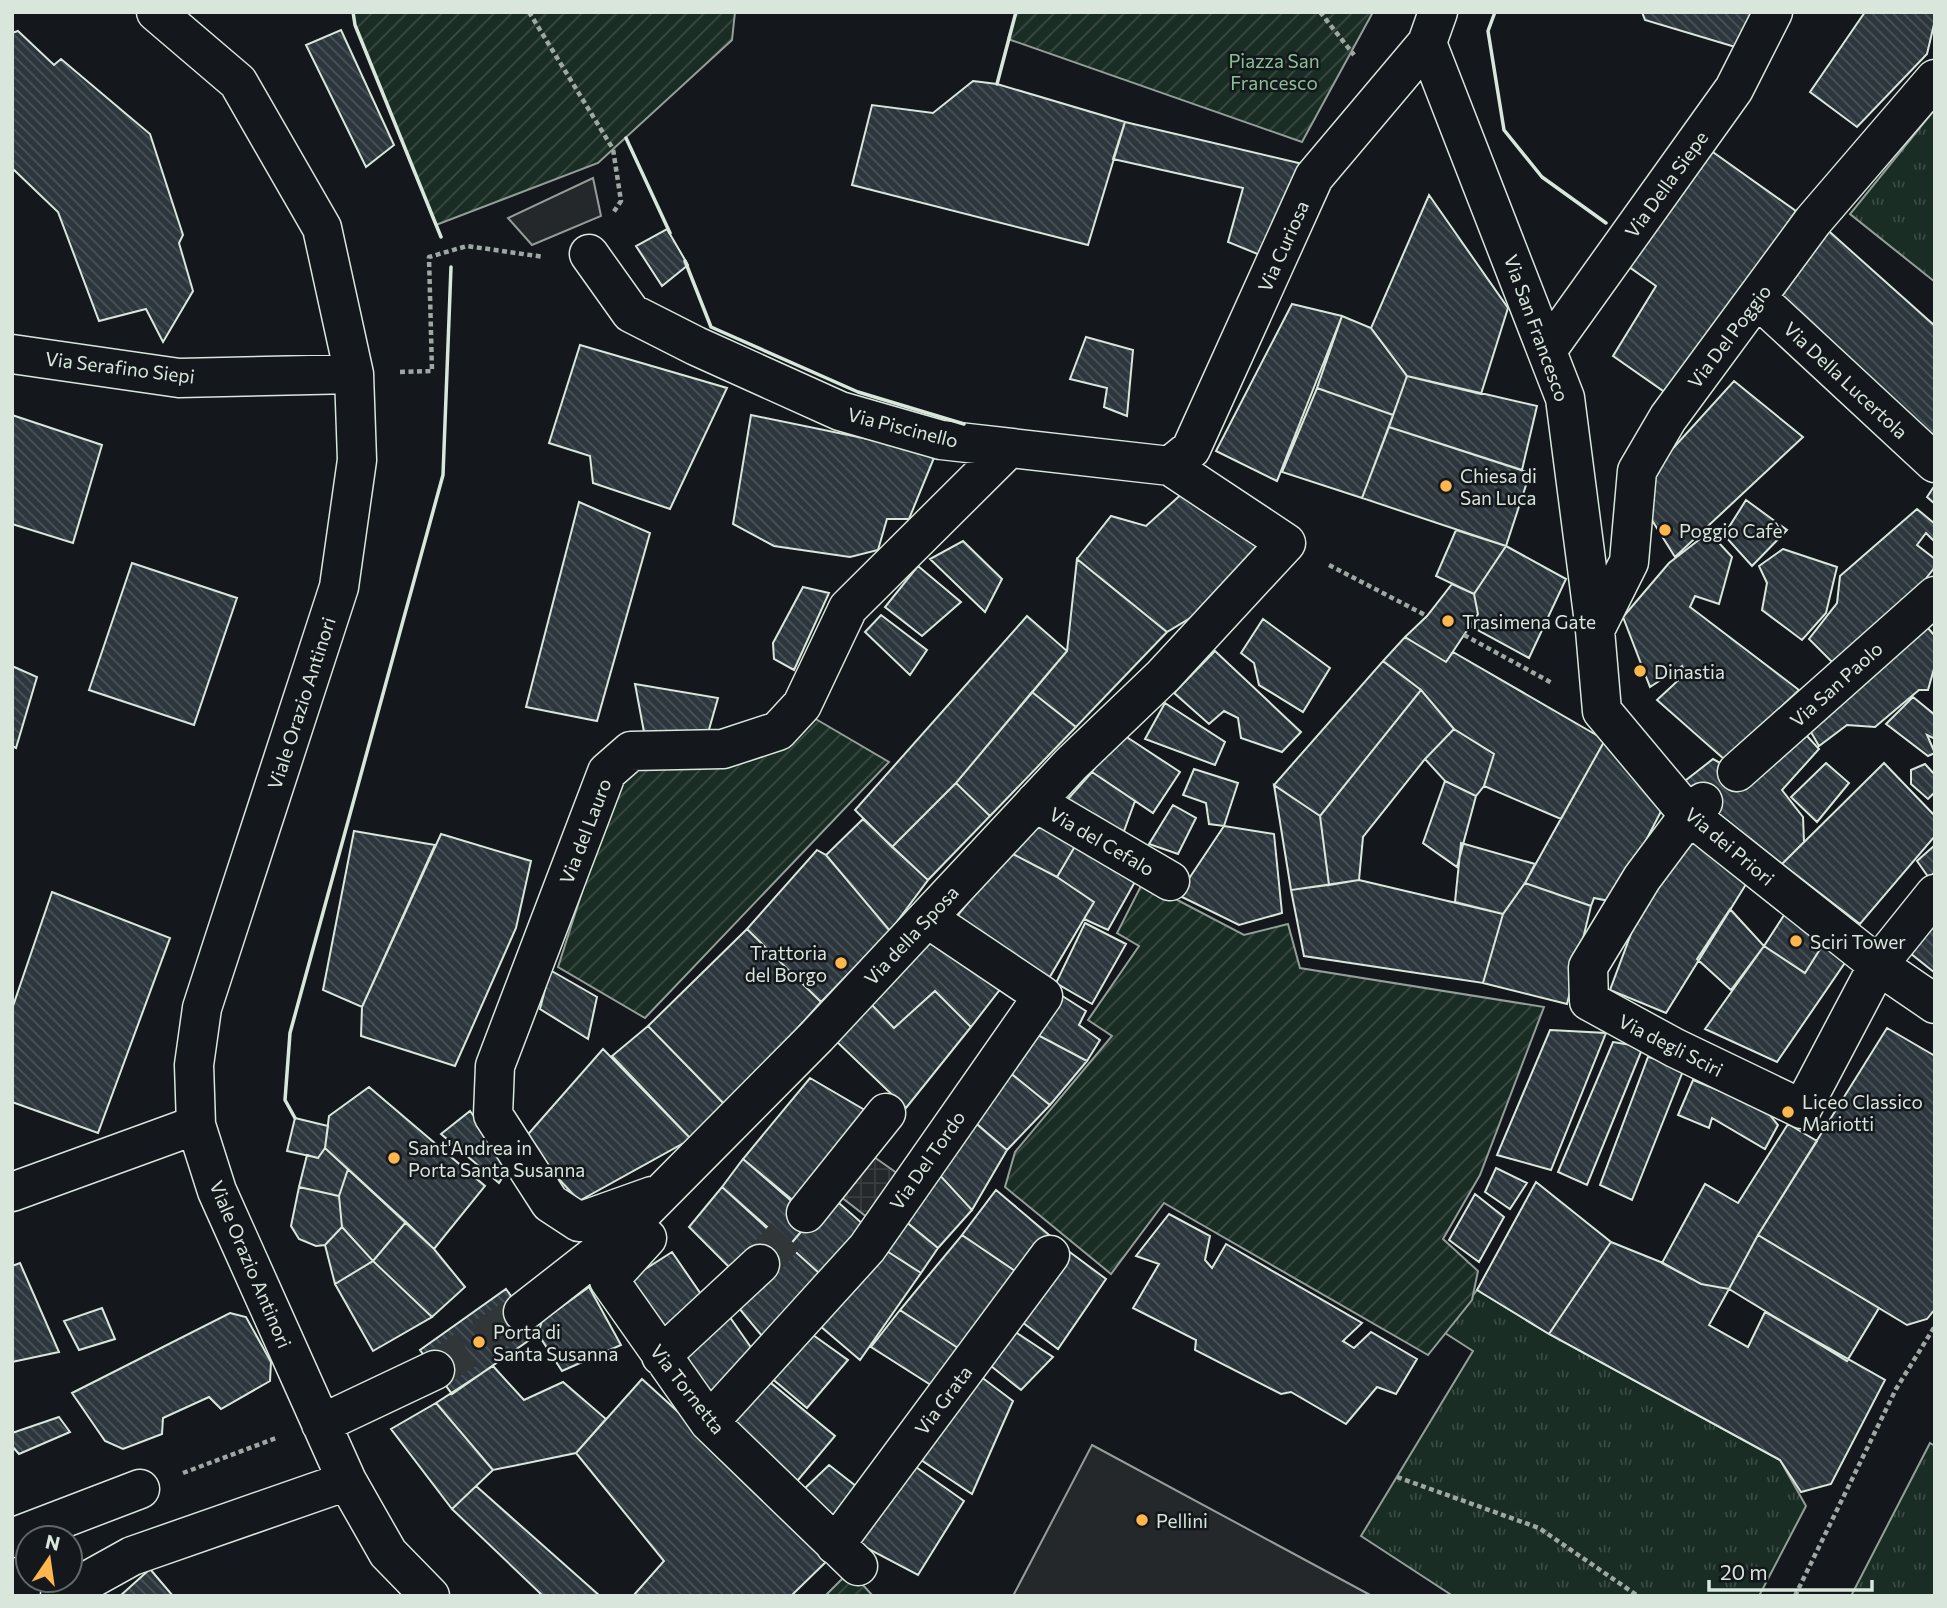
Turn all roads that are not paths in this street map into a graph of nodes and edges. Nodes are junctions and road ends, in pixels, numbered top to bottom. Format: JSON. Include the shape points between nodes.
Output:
{"nodes":[{"id":1,"x":156,"y":12,"type":"edge"},
{"id":2,"x":1773,"y":12,"type":"edge"},
{"id":3,"x":1432,"y":28,"type":"edge"},
{"id":4,"x":1935,"y":79,"type":"edge"},
{"id":5,"x":589,"y":254,"type":"road end"},
{"id":6,"x":1757,"y":298,"type":"junction"},
{"id":7,"x":1548,"y":349,"type":"junction"},
{"id":8,"x":12,"y":354,"type":"edge"},
{"id":9,"x":354,"y":374,"type":"junction"},
{"id":10,"x":1009,"y":448,"type":"junction"},
{"id":11,"x":1935,"y":463,"type":"edge"},
{"id":12,"x":1170,"y":466,"type":"junction"},
{"id":13,"x":1286,"y":543,"type":"joint"},
{"id":14,"x":1935,"y":596,"type":"edge"},
{"id":15,"x":1595,"y":630,"type":"junction"},
{"id":16,"x":1602,"y":711,"type":"joint"},
{"id":17,"x":1737,"y":772,"type":"dead end"},
{"id":18,"x":1035,"y":802,"type":"junction"},
{"id":19,"x":1696,"y":809,"type":"junction"},
{"id":20,"x":1170,"y":881,"type":"dead end"},
{"id":21,"x":1935,"y":894,"type":"edge"},
{"id":22,"x":927,"y":918,"type":"junction"},
{"id":23,"x":1878,"y":965,"type":"junction"},
{"id":24,"x":1935,"y":1004,"type":"edge"},
{"id":25,"x":886,"y":1113,"type":"dead end"},
{"id":26,"x":197,"y":1125,"type":"junction"},
{"id":27,"x":12,"y":1192,"type":"edge"},
{"id":28,"x":663,"y":1192,"type":"junction"},
{"id":29,"x":806,"y":1213,"type":"tunnel mouth"},
{"id":30,"x":1050,"y":1255,"type":"dead end"},
{"id":31,"x":760,"y":1265,"type":"tunnel mouth"},
{"id":32,"x":523,"y":1312,"type":"tunnel mouth"},
{"id":33,"x":661,"y":1356,"type":"junction"},
{"id":34,"x":435,"y":1370,"type":"tunnel mouth"},
{"id":35,"x":709,"y":1422,"type":"junction"},
{"id":36,"x":321,"y":1424,"type":"junction"},
{"id":37,"x":347,"y":1481,"type":"junction"},
{"id":38,"x":139,"y":1489,"type":"road end"},
{"id":39,"x":12,"y":1538,"type":"edge"},
{"id":40,"x":847,"y":1555,"type":"joint"},
{"id":41,"x":60,"y":1596,"type":"edge"},
{"id":42,"x":430,"y":1596,"type":"edge"}],
"edges":[{"from":1,"to":9,"type":"street","name":"Viale Orazio Antinori","via":[[238,82],[321,228]]},
{"from":2,"to":7,"type":"street","name":"Via Della Siepe","via":[[1734,89]]},
{"from":3,"to":7,"type":"street","name":"Via San Francesco"},
{"from":3,"to":12,"type":"street","name":"Via Curiosa","via":[[1314,177],[1191,449]]},
{"from":4,"to":6,"type":"street","name":"Via Del Poggio","via":[[1813,221]]},
{"from":5,"to":10,"type":"street","name":"Via Piscinello","via":[[631,313],[696,346],[840,411],[941,440]]},
{"from":6,"to":11,"type":"street","name":"Via Della Lucertola"},
{"from":6,"to":15,"type":"street","name":"Via Del Poggio","via":[[1668,418],[1637,471],[1629,562]]},
{"from":7,"to":15,"type":"street","name":"Via San Francesco","via":[[1565,398]]},
{"from":8,"to":9,"type":"street","name":"Via Serafino Siepi","via":[[179,378]]},
{"from":9,"to":26,"type":"street","name":"Viale Orazio Antinori","via":[[357,460],[339,587],[202,1008],[194,1065]]},
{"from":10,"to":12,"type":"street","name":"Via Piscinello"},
{"from":10,"to":28,"type":"street","name":"Via del Lauro","via":[[848,608],[802,705],[778,731],[723,749],[631,751],[607,772],[495,1066],[493,1115],[550,1203],[579,1222]]},
{"from":12,"to":13,"type":"street","name":"Via Piscinello"},
{"from":13,"to":18,"type":"street","name":"Via della Sposa","via":[[1163,676]]},
{"from":14,"to":17,"type":"street","name":"Via San Paolo"},
{"from":15,"to":16,"type":"street","name":"Via San Francesco"},
{"from":16,"to":19,"type":"street","name":"Via dei Priori"},
{"from":18,"to":20,"type":"street","name":"Via del Cefalo"},
{"from":18,"to":22,"type":"street","name":"Via della Sposa"},
{"from":19,"to":23,"type":"street","name":"Via dei Priori"},
{"from":19,"to":23,"type":"street","name":"Via degli Sciri","via":[[1642,878],[1588,967],[1589,1001],[1664,1043],[1802,1109]]},
{"from":21,"to":23,"type":"street"},
{"from":22,"to":28,"type":"street","name":"Via della Sposa"},
{"from":22,"to":35,"type":"street","name":"Via Del Tordo","via":[[1043,996],[867,1248]]},
{"from":23,"to":24,"type":"street","name":"Via dei Priori"},
{"from":25,"to":29,"type":"street"},
{"from":26,"to":27,"type":"street"},
{"from":26,"to":36,"type":"street","name":"Viale Orazio Antinori","via":[[217,1191]]},
{"from":28,"to":32,"type":"street","name":"Via della Sposa","via":[[615,1240]]},
{"from":28,"to":33,"type":"street","name":"Via Tornetta","via":[[668,1215],[609,1280]]},
{"from":30,"to":40,"type":"street","name":"Via Grata"},
{"from":31,"to":33,"type":"street"},
{"from":33,"to":35,"type":"street","name":"Via Tornetta"},
{"from":34,"to":36,"type":"street"},
{"from":35,"to":40,"type":"street","name":"Via Tornetta"},
{"from":36,"to":37,"type":"street","name":"Viale Orazio Antinori"},
{"from":37,"to":41,"type":"street","via":[[132,1556]]},
{"from":37,"to":42,"type":"street","name":"Viale Orazio Antinori","via":[[388,1553]]},
{"from":38,"to":39,"type":"street"}]}
